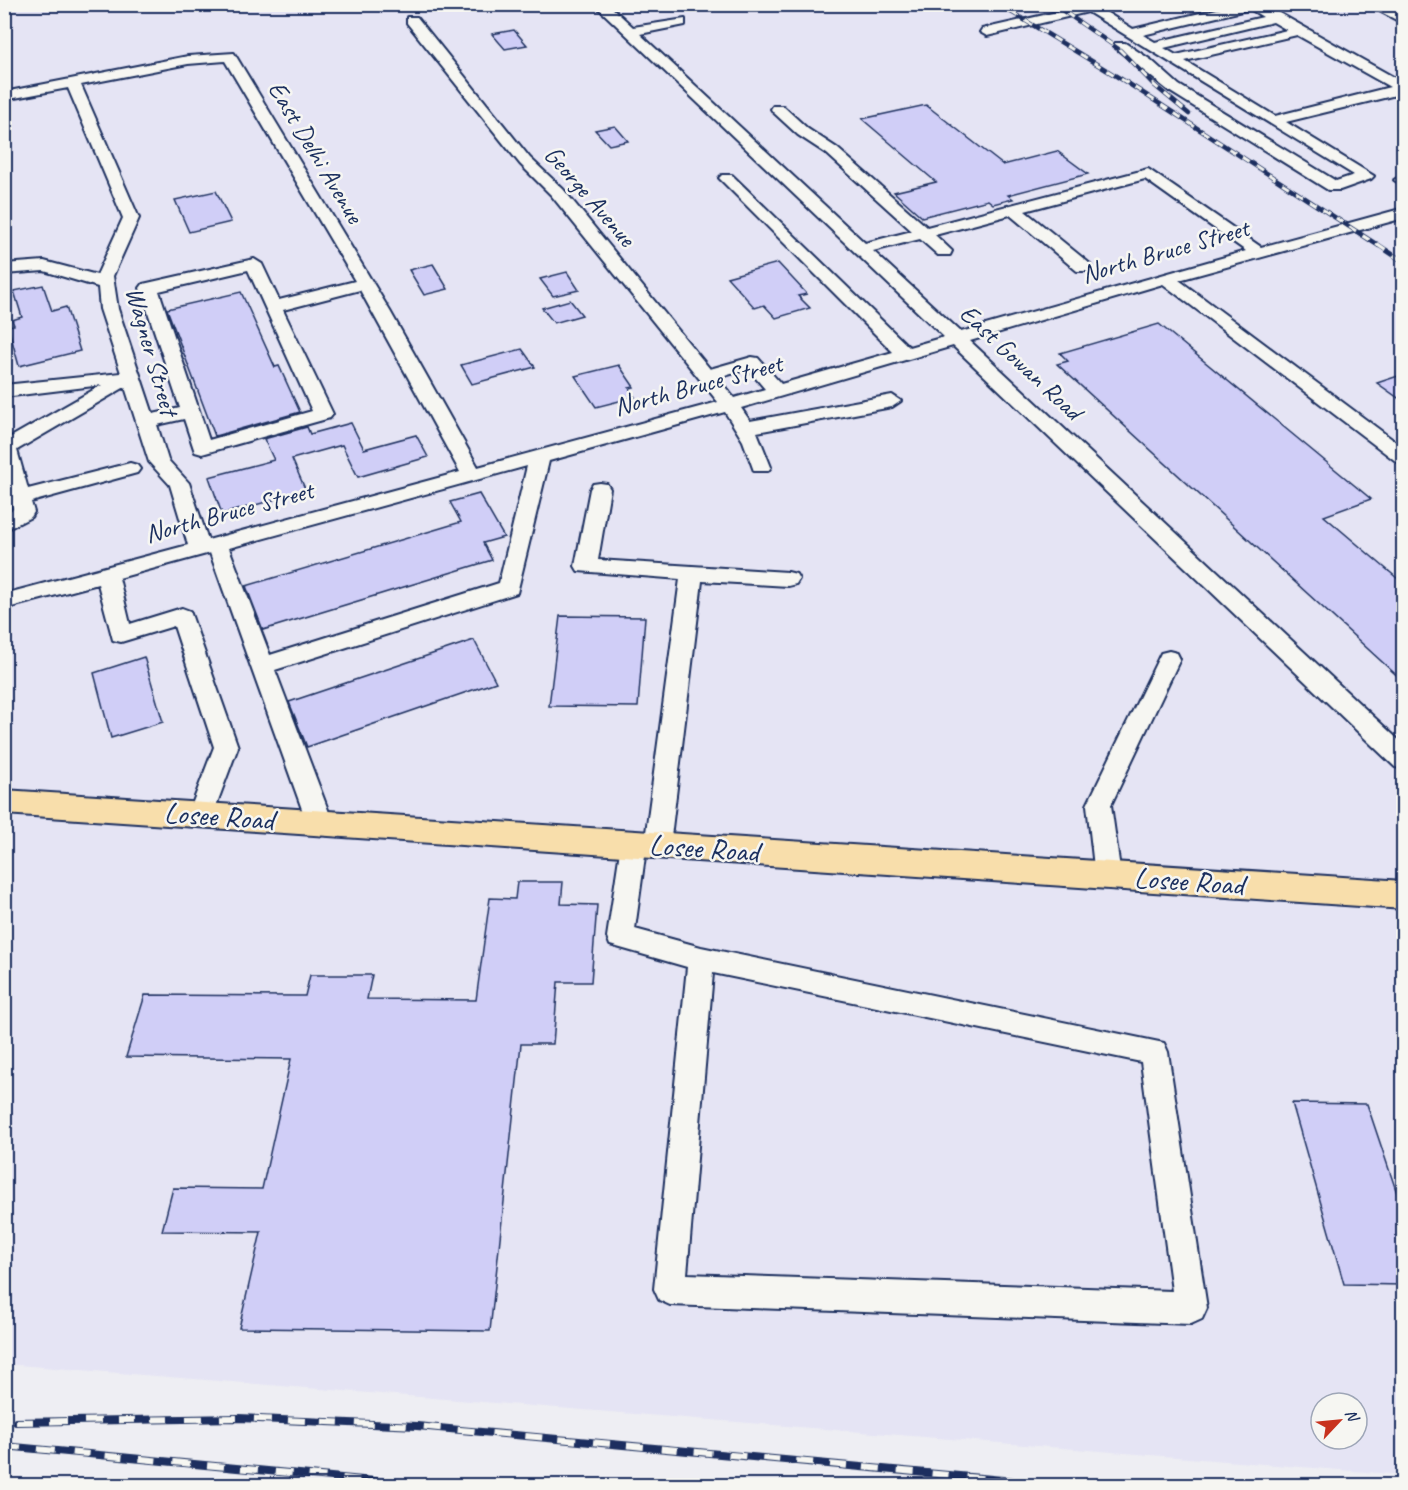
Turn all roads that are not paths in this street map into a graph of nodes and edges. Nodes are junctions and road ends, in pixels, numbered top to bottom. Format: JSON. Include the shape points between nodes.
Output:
{"nodes":[{"id":1,"x":600,"y":4,"type":"edge"},
{"id":2,"x":1105,"y":4,"type":"edge"},
{"id":3,"x":1372,"y":4,"type":"edge"},
{"id":4,"x":1253,"y":5,"type":"edge"},
{"id":5,"x":1086,"y":6,"type":"edge"},
{"id":6,"x":1274,"y":18,"type":"junction"},
{"id":7,"x":412,"y":20,"type":"dead end"},
{"id":8,"x":1404,"y":20,"type":"edge"},
{"id":9,"x":680,"y":22,"type":"dead end"},
{"id":10,"x":1298,"y":31,"type":"junction"},
{"id":11,"x":987,"y":32,"type":"dead end"},
{"id":12,"x":630,"y":33,"type":"junction"},
{"id":13,"x":1130,"y":34,"type":"junction"},
{"id":14,"x":1120,"y":46,"type":"dead end"},
{"id":15,"x":1153,"y":47,"type":"junction"},
{"id":16,"x":1173,"y":60,"type":"junction"},
{"id":17,"x":74,"y":83,"type":"junction"},
{"id":18,"x":1403,"y":88,"type":"edge"},
{"id":19,"x":4,"y":96,"type":"edge"},
{"id":20,"x":778,"y":109,"type":"dead end"},
{"id":21,"x":1273,"y":121,"type":"junction"},
{"id":22,"x":727,"y":178,"type":"dead end"},
{"id":23,"x":1013,"y":209,"type":"junction"},
{"id":24,"x":1404,"y":213,"type":"edge"},
{"id":25,"x":923,"y":232,"type":"junction"},
{"id":26,"x":862,"y":249,"type":"junction"},
{"id":27,"x":944,"y":251,"type":"dead end"},
{"id":28,"x":1259,"y":253,"type":"junction"},
{"id":29,"x":1083,"y":267,"type":"dead end"},
{"id":30,"x":4,"y":269,"type":"edge"},
{"id":31,"x":1166,"y":278,"type":"junction"},
{"id":32,"x":106,"y":284,"type":"junction"},
{"id":33,"x":365,"y":284,"type":"junction"},
{"id":34,"x":273,"y":307,"type":"junction"},
{"id":35,"x":958,"y":339,"type":"junction"},
{"id":36,"x":906,"y":354,"type":"junction"},
{"id":37,"x":131,"y":376,"type":"junction"},
{"id":38,"x":707,"y":376,"type":"junction"},
{"id":39,"x":4,"y":391,"type":"edge"},
{"id":40,"x":777,"y":392,"type":"junction"},
{"id":41,"x":891,"y":400,"type":"dead end"},
{"id":42,"x":730,"y":405,"type":"junction"},
{"id":43,"x":191,"y":411,"type":"junction"},
{"id":44,"x":146,"y":422,"type":"junction"},
{"id":45,"x":745,"y":428,"type":"junction"},
{"id":46,"x":6,"y":449,"type":"edge"},
{"id":47,"x":540,"y":455,"type":"junction"},
{"id":48,"x":1404,"y":458,"type":"edge"},
{"id":49,"x":761,"y":467,"type":"dead end"},
{"id":50,"x":130,"y":469,"type":"dead end"},
{"id":51,"x":471,"y":473,"type":"junction"},
{"id":52,"x":600,"y":489,"type":"dead end"},
{"id":53,"x":20,"y":498,"type":"junction"},
{"id":54,"x":4,"y":524,"type":"edge"},
{"id":55,"x":209,"y":545,"type":"junction"},
{"id":56,"x":692,"y":573,"type":"junction"},
{"id":57,"x":107,"y":574,"type":"junction"},
{"id":58,"x":788,"y":579,"type":"dead end"},
{"id":59,"x":4,"y":602,"type":"edge"},
{"id":60,"x":1169,"y":659,"type":"dead end"},
{"id":61,"x":262,"y":666,"type":"junction"},
{"id":62,"x":1404,"y":760,"type":"edge"},
{"id":63,"x":4,"y":802,"type":"edge"},
{"id":64,"x":201,"y":815,"type":"junction"},
{"id":65,"x":320,"y":823,"type":"junction"},
{"id":66,"x":646,"y":844,"type":"junction"},
{"id":67,"x":1108,"y":876,"type":"junction"},
{"id":68,"x":1404,"y":895,"type":"edge"},
{"id":69,"x":701,"y":959,"type":"junction"}],
"edges":[{"from":1,"to":12,"type":"street","name":"East Gowan Road"},
{"from":2,"to":5,"type":"street"},
{"from":3,"to":8,"type":"street"},
{"from":4,"to":6,"type":"street"},
{"from":4,"to":13,"type":"street"},
{"from":5,"to":11,"type":"street"},
{"from":5,"to":13,"type":"street"},
{"from":6,"to":10,"type":"street"},
{"from":6,"to":15,"type":"street"},
{"from":7,"to":38,"type":"street","name":"George Avenue"},
{"from":9,"to":12,"type":"street"},
{"from":10,"to":16,"type":"street"},
{"from":10,"to":18,"type":"street"},
{"from":12,"to":26,"type":"street","name":"East Gowan Road"},
{"from":13,"to":15,"type":"street"},
{"from":14,"to":21,"type":"street","via":[[1174,88],[1334,187],[1366,176]]},
{"from":15,"to":16,"type":"street"},
{"from":16,"to":21,"type":"street"},
{"from":17,"to":19,"type":"street","name":"East Delhi Avenue"},
{"from":17,"to":32,"type":"street","name":"Wagner Street","via":[[130,218],[105,276]]},
{"from":17,"to":33,"type":"street","name":"East Delhi Avenue","via":[[188,60],[229,56]]},
{"from":18,"to":21,"type":"street"},
{"from":20,"to":25,"type":"street"},
{"from":22,"to":36,"type":"street"},
{"from":23,"to":25,"type":"street"},
{"from":23,"to":28,"type":"street","via":[[1148,174]]},
{"from":23,"to":29,"type":"street"},
{"from":24,"to":28,"type":"street","name":"North Bruce Street"},
{"from":25,"to":26,"type":"street"},
{"from":25,"to":27,"type":"street"},
{"from":26,"to":35,"type":"street","name":"East Gowan Road"},
{"from":28,"to":31,"type":"street","name":"North Bruce Street"},
{"from":30,"to":32,"type":"street","via":[[53,266]]},
{"from":31,"to":35,"type":"street","name":"North Bruce Street"},
{"from":31,"to":48,"type":"street"},
{"from":32,"to":37,"type":"street","name":"Wagner Street","via":[[109,309]]},
{"from":33,"to":34,"type":"street"},
{"from":33,"to":51,"type":"street","name":"East Delhi Avenue"},
{"from":34,"to":43,"type":"street","via":[[322,414],[202,448]]},
{"from":34,"to":43,"type":"street","via":[[254,264],[149,288]]},
{"from":35,"to":36,"type":"street","name":"North Bruce Street"},
{"from":35,"to":62,"type":"street","name":"East Gowan Road"},
{"from":36,"to":40,"type":"street","name":"North Bruce Street"},
{"from":37,"to":39,"type":"street"},
{"from":37,"to":44,"type":"street","name":"Wagner Street"},
{"from":37,"to":46,"type":"street"},
{"from":38,"to":40,"type":"street","via":[[752,362]]},
{"from":38,"to":42,"type":"street","name":"George Avenue"},
{"from":40,"to":42,"type":"street","name":"North Bruce Street"},
{"from":41,"to":45,"type":"street"},
{"from":42,"to":45,"type":"street","name":"George Avenue"},
{"from":42,"to":47,"type":"street","name":"North Bruce Street"},
{"from":43,"to":44,"type":"street"},
{"from":44,"to":55,"type":"street","name":"Wagner Street","via":[[159,462],[179,483]]},
{"from":45,"to":49,"type":"street","name":"George Avenue"},
{"from":46,"to":53,"type":"street"},
{"from":47,"to":51,"type":"street","name":"North Bruce Street"},
{"from":47,"to":61,"type":"street","via":[[509,588]]},
{"from":50,"to":53,"type":"street"},
{"from":51,"to":55,"type":"street","name":"North Bruce Street"},
{"from":52,"to":56,"type":"street","via":[[586,566]]},
{"from":53,"to":54,"type":"street","via":[[24,512]]},
{"from":55,"to":57,"type":"street","name":"North Bruce Street"},
{"from":55,"to":61,"type":"street","name":"Wagner Street"},
{"from":56,"to":58,"type":"street"},
{"from":56,"to":66,"type":"street"},
{"from":57,"to":59,"type":"street","name":"North Bruce Street"},
{"from":57,"to":64,"type":"street","via":[[121,634],[182,616],[226,747]]},
{"from":60,"to":67,"type":"street","via":[[1099,805]]},
{"from":61,"to":65,"type":"street","name":"Wagner Street"},
{"from":63,"to":64,"type":"main road","name":"Losee Road"},
{"from":64,"to":65,"type":"main road","name":"Losee Road"},
{"from":65,"to":66,"type":"main road","name":"Losee Road"},
{"from":66,"to":67,"type":"main road","name":"Losee Road"},
{"from":66,"to":69,"type":"street","via":[[620,937]]},
{"from":67,"to":68,"type":"main road","name":"Losee Road"},
{"from":69,"to":69,"type":"street","via":[[1154,1052],[1191,1308],[670,1289]]}]}
